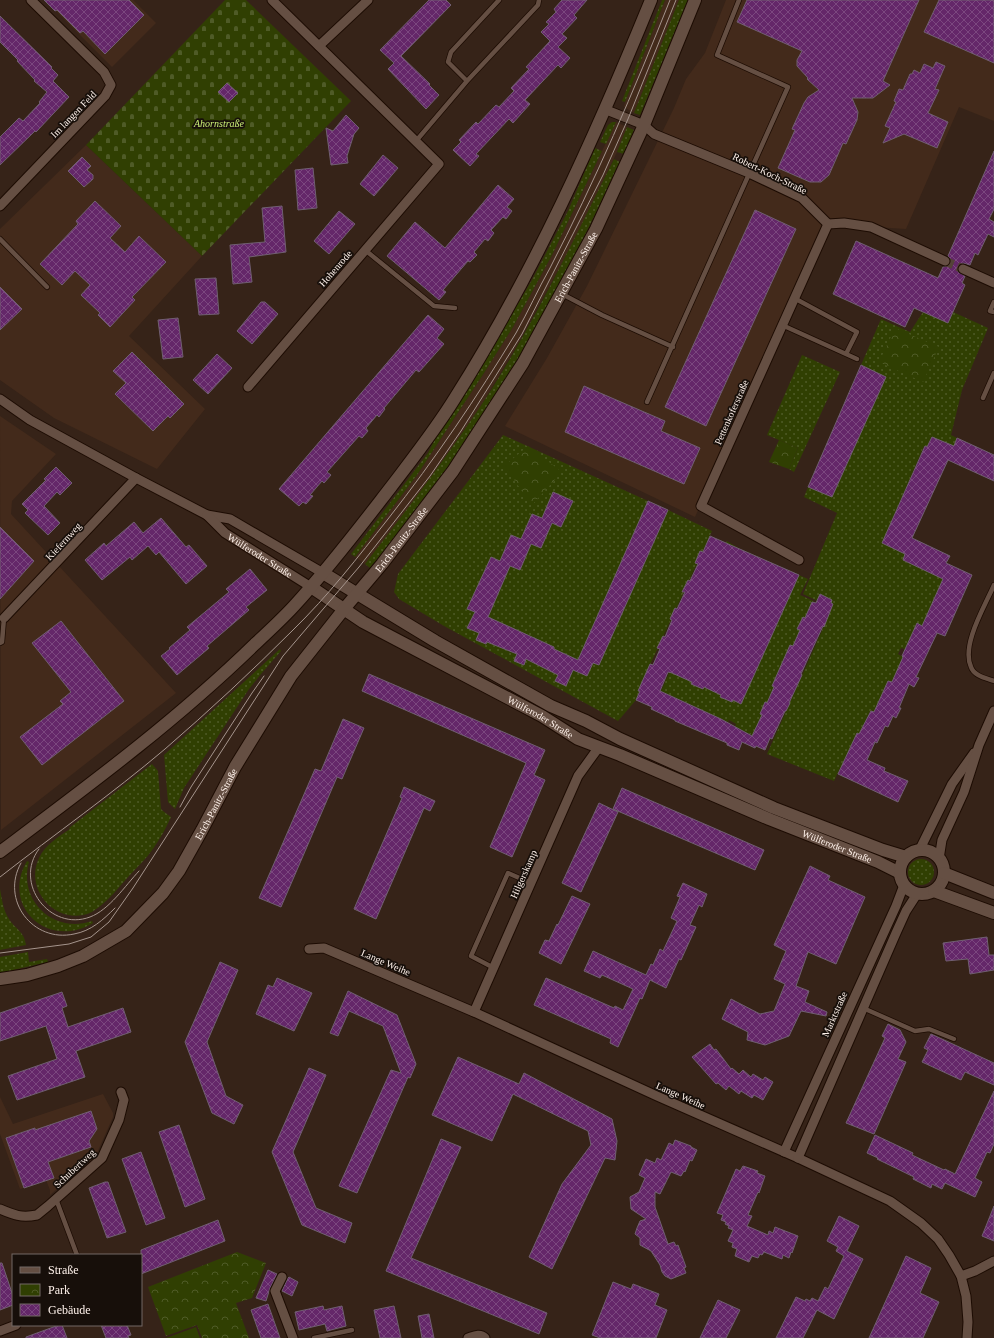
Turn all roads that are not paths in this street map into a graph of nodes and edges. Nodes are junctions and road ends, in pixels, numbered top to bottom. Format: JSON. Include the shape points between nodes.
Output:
{"nodes":[{"id":1,"x":31,"y":0,"type":"edge"},
{"id":2,"x":272,"y":0,"type":"edge"},
{"id":3,"x":368,"y":0,"type":"edge"},
{"id":4,"x":499,"y":0,"type":"edge"},
{"id":5,"x":539,"y":0,"type":"edge"},
{"id":6,"x":650,"y":0,"type":"edge"},
{"id":7,"x":695,"y":0,"type":"edge"},
{"id":8,"x":739,"y":0,"type":"edge"},
{"id":9,"x":319,"y":46,"type":"junction"},
{"id":10,"x":467,"y":81,"type":"junction"},
{"id":11,"x":604,"y":109,"type":"junction"},
{"id":12,"x":644,"y":125,"type":"junction"},
{"id":13,"x":416,"y":141,"type":"junction"},
{"id":14,"x":749,"y":173,"type":"junction"},
{"id":15,"x":0,"y":206,"type":"edge"},
{"id":16,"x":828,"y":224,"type":"junction"},
{"id":17,"x":0,"y":239,"type":"edge"},
{"id":18,"x":366,"y":250,"type":"junction"},
{"id":19,"x":945,"y":261,"type":"tunnel mouth"},
{"id":20,"x":963,"y":269,"type":"tunnel mouth"},
{"id":21,"x":994,"y":283,"type":"edge"},
{"id":22,"x":47,"y":287,"type":"dead end"},
{"id":23,"x":561,"y":294,"type":"junction"},
{"id":24,"x":794,"y":298,"type":"junction"},
{"id":25,"x":994,"y":302,"type":"edge"},
{"id":26,"x":455,"y":308,"type":"dead end"},
{"id":27,"x":994,"y":312,"type":"edge"},
{"id":28,"x":782,"y":325,"type":"junction"},
{"id":29,"x":672,"y":347,"type":"junction"},
{"id":30,"x":846,"y":354,"type":"junction"},
{"id":31,"x":857,"y":359,"type":"dead end"},
{"id":32,"x":994,"y":373,"type":"edge"},
{"id":33,"x":248,"y":387,"type":"dead end"},
{"id":34,"x":983,"y":398,"type":"dead end"},
{"id":35,"x":0,"y":399,"type":"edge"},
{"id":36,"x":647,"y":402,"type":"dead end"},
{"id":37,"x":136,"y":478,"type":"junction"},
{"id":38,"x":207,"y":515,"type":"junction"},
{"id":39,"x":799,"y":560,"type":"dead end"},
{"id":40,"x":323,"y":573,"type":"junction"},
{"id":41,"x":994,"y":580,"type":"edge"},
{"id":42,"x":994,"y":585,"type":"edge"},
{"id":43,"x":311,"y":587,"type":"junction"},
{"id":44,"x":356,"y":594,"type":"junction"},
{"id":45,"x":344,"y":609,"type":"junction"},
{"id":46,"x":2,"y":620,"type":"edge"},
{"id":47,"x":973,"y":628,"type":"dead end"},
{"id":48,"x":0,"y":643,"type":"edge"},
{"id":49,"x":994,"y":681,"type":"edge"},
{"id":50,"x":994,"y":711,"type":"edge"},
{"id":51,"x":979,"y":745,"type":"junction"},
{"id":52,"x":599,"y":747,"type":"junction"},
{"id":53,"x":919,"y":851,"type":"junction"},
{"id":54,"x":0,"y":852,"type":"edge"},
{"id":55,"x":906,"y":858,"type":"junction"},
{"id":56,"x":939,"y":859,"type":"junction"},
{"id":57,"x":900,"y":873,"type":"junction"},
{"id":58,"x":944,"y":873,"type":"junction"},
{"id":59,"x":531,"y":883,"type":"junction"},
{"id":60,"x":904,"y":885,"type":"junction"},
{"id":61,"x":934,"y":890,"type":"junction"},
{"id":62,"x":994,"y":893,"type":"edge"},
{"id":63,"x":917,"y":894,"type":"junction"},
{"id":64,"x":994,"y":913,"type":"edge"},
{"id":65,"x":309,"y":949,"type":"dead end"},
{"id":66,"x":494,"y":968,"type":"junction"},
{"id":67,"x":0,"y":979,"type":"edge"},
{"id":68,"x":863,"y":1008,"type":"junction"},
{"id":69,"x":474,"y":1012,"type":"junction"},
{"id":70,"x":954,"y":1039,"type":"dead end"},
{"id":71,"x":121,"y":1092,"type":"dead end"},
{"id":72,"x":784,"y":1152,"type":"junction"},
{"id":73,"x":798,"y":1158,"type":"junction"},
{"id":74,"x":56,"y":1199,"type":"junction"},
{"id":75,"x":0,"y":1209,"type":"edge"},
{"id":76,"x":77,"y":1254,"type":"edge"},
{"id":77,"x":994,"y":1261,"type":"edge"},
{"id":78,"x":961,"y":1276,"type":"junction"},
{"id":79,"x":282,"y":1277,"type":"dead end"},
{"id":80,"x":13,"y":1326,"type":"edge"},
{"id":81,"x":352,"y":1330,"type":"dead end"},
{"id":82,"x":0,"y":1331,"type":"edge"},
{"id":83,"x":293,"y":1338,"type":"edge"},
{"id":84,"x":314,"y":1338,"type":"edge"},
{"id":85,"x":468,"y":1338,"type":"edge"},
{"id":86,"x":485,"y":1338,"type":"edge"},
{"id":87,"x":967,"y":1338,"type":"edge"}],
"edges":[{"from":1,"to":15,"type":"street","name":"Im langen Feld","via":[[104,72],[111,85],[105,96]]},
{"from":2,"to":9,"type":"street"},
{"from":3,"to":9,"type":"street"},
{"from":4,"to":10,"type":"lane","via":[[451,52],[448,62]]},
{"from":5,"to":10,"type":"lane","via":[[538,6]]},
{"from":6,"to":11,"type":"main road"},
{"from":7,"to":12,"type":"main road","name":"Erich-Panitz-Straße"},
{"from":8,"to":14,"type":"lane","via":[[717,55],[788,87]]},
{"from":9,"to":13,"type":"street"},
{"from":10,"to":13,"type":"lane"},
{"from":11,"to":12,"type":"street","name":"Robert-Koch-Straße"},
{"from":11,"to":40,"type":"main road","via":[[560,209],[463,386],[435,428]]},
{"from":12,"to":14,"type":"street","name":"Robert-Koch-Straße","via":[[654,134]]},
{"from":12,"to":23,"type":"main road","name":"Erich-Panitz-Straße","via":[[596,229]]},
{"from":13,"to":18,"type":"street","name":"Hohenrode","via":[[439,164]]},
{"from":14,"to":16,"type":"street","name":"Robert-Koch-Straße","via":[[802,198]]},
{"from":14,"to":29,"type":"lane"},
{"from":16,"to":19,"type":"street","via":[[844,223],[871,227]]},
{"from":16,"to":24,"type":"street","name":"Pettenkoferstraße"},
{"from":17,"to":22,"type":"lane"},
{"from":18,"to":26,"type":"lane","via":[[434,306]]},
{"from":18,"to":33,"type":"street","name":"Hohenrode"},
{"from":20,"to":21,"type":"street"},
{"from":23,"to":29,"type":"lane"},
{"from":23,"to":44,"type":"main road","name":"Erich-Panitz-Straße","via":[[523,363],[453,471]]},
{"from":24,"to":28,"type":"street","name":"Pettenkoferstraße"},
{"from":24,"to":30,"type":"lane","via":[[857,332]]},
{"from":25,"to":27,"type":"lane","via":[[990,311]]},
{"from":28,"to":30,"type":"lane"},
{"from":28,"to":39,"type":"street","name":"Pettenkoferstraße","via":[[700,506]]},
{"from":29,"to":36,"type":"lane"},
{"from":30,"to":31,"type":"lane"},
{"from":32,"to":34,"type":"lane"},
{"from":35,"to":37,"type":"street","name":"Wülferoder Straße","via":[[30,420]]},
{"from":37,"to":38,"type":"street","name":"Wülferoder Straße"},
{"from":37,"to":46,"type":"street","name":"Kiefernweg"},
{"from":38,"to":40,"type":"street","name":"Wülferoder Straße","via":[[230,519]]},
{"from":38,"to":43,"type":"street","name":"Wülferoder Straße","via":[[225,533]]},
{"from":40,"to":43,"type":"main road"},
{"from":40,"to":44,"type":"main road","name":"Wülferoder Straße"},
{"from":41,"to":47,"type":"lane"},
{"from":42,"to":49,"type":"lane","via":[[970,638],[969,656],[971,668],[978,675]]},
{"from":43,"to":45,"type":"main road","name":"Wülferoder Straße"},
{"from":43,"to":54,"type":"main road","via":[[230,669],[199,696],[134,751]]},
{"from":44,"to":45,"type":"main road","name":"Erich-Panitz-Straße"},
{"from":44,"to":55,"type":"main road","name":"Wülferoder Straße","via":[[551,706],[774,808]]},
{"from":45,"to":52,"type":"main road","name":"Wülferoder Straße","via":[[363,622],[542,716],[578,739]]},
{"from":45,"to":67,"type":"main road","name":"Erich-Panitz-Straße","via":[[290,676],[235,767],[179,871],[163,893],[126,931],[82,956],[27,975]]},
{"from":46,"to":48,"type":"lane"},
{"from":50,"to":51,"type":"street"},
{"from":51,"to":53,"type":"street","via":[[952,784]]},
{"from":51,"to":56,"type":"street","via":[[964,792],[942,840]]},
{"from":52,"to":57,"type":"main road","name":"Wülferoder Straße"},
{"from":52,"to":59,"type":"street","name":"Hilgerskamp","via":[[578,776]]},
{"from":53,"to":55,"type":"main road","via":[[911,853]]},
{"from":53,"to":56,"type":"main road","via":[[931,853]]},
{"from":55,"to":57,"type":"main road"},
{"from":56,"to":58,"type":"main road"},
{"from":57,"to":60,"type":"main road"},
{"from":58,"to":61,"type":"main road","via":[[941,883]]},
{"from":58,"to":62,"type":"main road"},
{"from":59,"to":66,"type":"street","name":"Hilgerskamp"},
{"from":59,"to":66,"type":"lane","via":[[508,873],[471,956]]},
{"from":60,"to":63,"type":"main road"},
{"from":60,"to":72,"type":"street","name":"Marktstraße"},
{"from":61,"to":63,"type":"main road"},
{"from":61,"to":64,"type":"main road"},
{"from":63,"to":68,"type":"street","via":[[906,911]]},
{"from":65,"to":69,"type":"street","name":"Lange Weihe","via":[[324,948]]},
{"from":66,"to":69,"type":"street","name":"Hilgerskamp"},
{"from":68,"to":70,"type":"lane","via":[[914,1031],[929,1028]]},
{"from":68,"to":73,"type":"street"},
{"from":69,"to":72,"type":"street","name":"Lange Weihe"},
{"from":71,"to":74,"type":"street","name":"Schubertweg","via":[[124,1100],[119,1120],[102,1158]]},
{"from":72,"to":73,"type":"street","name":"Lange Weihe"},
{"from":73,"to":78,"type":"street","name":"Lange Weihe","via":[[890,1201],[906,1212],[946,1248]]},
{"from":74,"to":75,"type":"street","name":"Schubertweg","via":[[37,1215],[27,1217]]},
{"from":74,"to":76,"type":"lane"},
{"from":77,"to":78,"type":"street"},
{"from":78,"to":87,"type":"street","name":"Lange Weihe","via":[[966,1296]]},
{"from":79,"to":83,"type":"street","via":[[275,1291]]},
{"from":80,"to":82,"type":"street"},
{"from":81,"to":84,"type":"lane"},
{"from":85,"to":86,"type":"street","via":[[476,1335]]}]}
